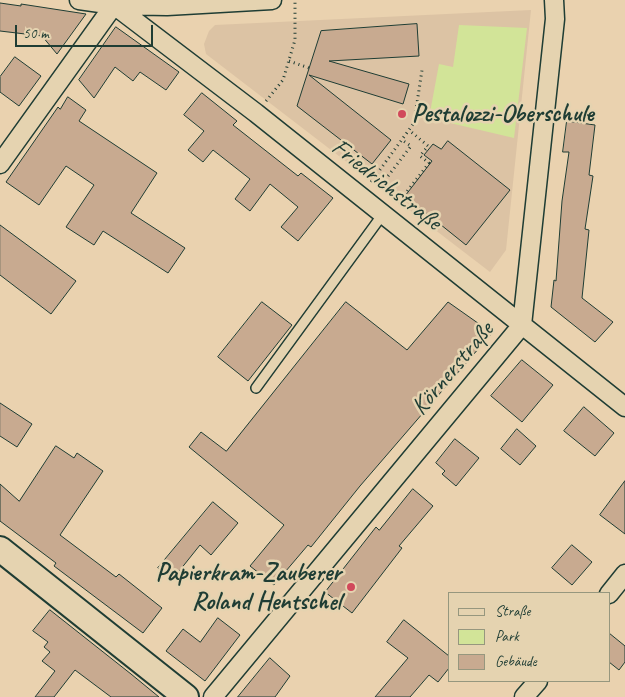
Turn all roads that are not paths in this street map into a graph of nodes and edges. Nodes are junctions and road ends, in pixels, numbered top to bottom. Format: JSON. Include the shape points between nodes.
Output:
{"nodes":[{"id":1,"x":79,"y":0,"type":"edge"},
{"id":2,"x":272,"y":0,"type":"edge"},
{"id":3,"x":554,"y":0,"type":"edge"},
{"id":4,"x":115,"y":3,"type":"edge"},
{"id":5,"x":0,"y":164,"type":"edge"},
{"id":6,"x":385,"y":215,"type":"junction"},
{"id":7,"x":522,"y":325,"type":"junction"},
{"id":8,"x":256,"y":388,"type":"dead end"},
{"id":9,"x":625,"y":407,"type":"edge"},
{"id":10,"x":0,"y":548,"type":"edge"},
{"id":11,"x":625,"y":574,"type":"edge"},
{"id":12,"x":610,"y":593,"type":"edge"},
{"id":13,"x":537,"y":682,"type":"edge"},
{"id":14,"x":186,"y":697,"type":"edge"},
{"id":15,"x":213,"y":697,"type":"edge"},
{"id":16,"x":524,"y":697,"type":"edge"}],
"edges":[{"from":1,"to":4,"type":"street"},
{"from":2,"to":4,"type":"street","via":[[167,6]]},
{"from":3,"to":7,"type":"street","name":"Körnerstraße","via":[[556,19]]},
{"from":4,"to":5,"type":"street"},
{"from":4,"to":6,"type":"street","name":"Friedrichstraße"},
{"from":6,"to":7,"type":"street","name":"Friedrichstraße"},
{"from":6,"to":8,"type":"lane"},
{"from":7,"to":9,"type":"street","name":"Friedrichstraße"},
{"from":7,"to":15,"type":"street","name":"Körnerstraße"},
{"from":10,"to":14,"type":"main road"},
{"from":11,"to":12,"type":"street"},
{"from":13,"to":16,"type":"street"}]}
